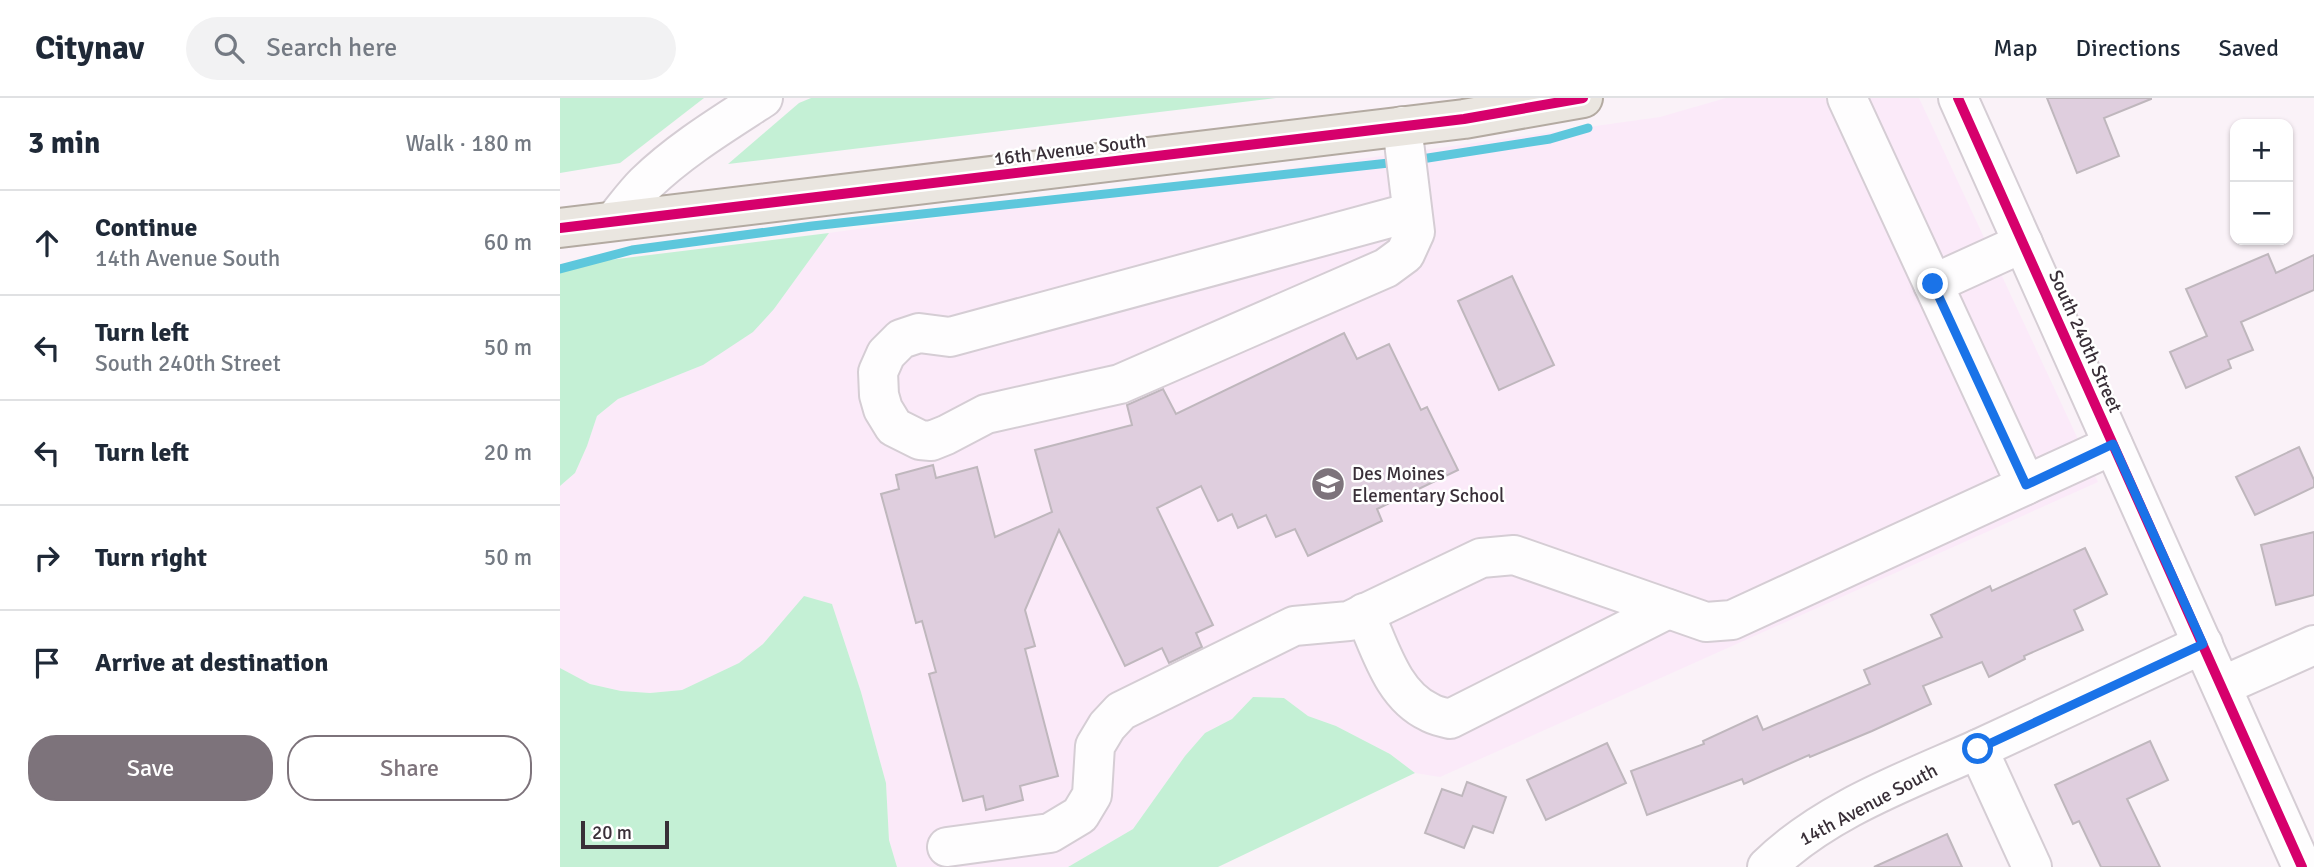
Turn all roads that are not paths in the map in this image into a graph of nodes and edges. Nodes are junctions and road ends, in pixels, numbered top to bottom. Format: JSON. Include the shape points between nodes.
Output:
{"nodes":[{"id":1,"x":763,"y":98,"type":"edge"},
{"id":2,"x":1583,"y":98,"type":"edge"},
{"id":3,"x":1847,"y":98,"type":"edge"},
{"id":4,"x":1958,"y":98,"type":"edge"},
{"id":5,"x":1402,"y":126,"type":"junction"},
{"id":6,"x":1412,"y":212,"type":"junction"},
{"id":7,"x":614,"y":221,"type":"junction"},
{"id":8,"x":560,"y":228,"type":"edge"},
{"id":9,"x":2023,"y":243,"type":"junction"},
{"id":10,"x":1933,"y":284,"type":"junction"},
{"id":11,"x":2113,"y":444,"type":"junction"},
{"id":12,"x":2026,"y":485,"type":"junction"},
{"id":13,"x":1668,"y":609,"type":"junction"},
{"id":14,"x":1364,"y":613,"type":"junction"},
{"id":15,"x":2203,"y":644,"type":"junction"},
{"id":16,"x":2314,"y":645,"type":"edge"},
{"id":17,"x":2222,"y":686,"type":"junction"},
{"id":18,"x":1978,"y":749,"type":"junction"},
{"id":19,"x":947,"y":847,"type":"dead end"},
{"id":20,"x":1768,"y":867,"type":"edge"},
{"id":21,"x":2032,"y":867,"type":"edge"},
{"id":22,"x":2302,"y":867,"type":"edge"}],
"edges":[{"from":1,"to":7,"type":"street","via":[[663,169]]},
{"from":2,"to":5,"type":"main road","name":"16th Avenue South"},
{"from":3,"to":10,"type":"street"},
{"from":4,"to":9,"type":"street","name":"South 240th Street"},
{"from":5,"to":6,"type":"street"},
{"from":5,"to":7,"type":"main road","name":"16th Avenue South"},
{"from":6,"to":6,"type":"street","via":[[950,337],[910,336],[886,354],[878,372],[883,409],[894,427],[931,441],[986,414],[1129,380],[1387,268],[1405,254],[1415,232]]},
{"from":7,"to":8,"type":"main road","name":"16th Avenue South"},
{"from":9,"to":10,"type":"street"},
{"from":9,"to":11,"type":"street","name":"South 240th Street"},
{"from":10,"to":12,"type":"street"},
{"from":11,"to":12,"type":"street"},
{"from":11,"to":15,"type":"street","name":"South 240th Street"},
{"from":12,"to":13,"type":"street","via":[[1732,620],[1706,622]]},
{"from":13,"to":14,"type":"street","via":[[1514,555],[1497,555],[1480,558]]},
{"from":13,"to":14,"type":"street","via":[[1450,719],[1429,713],[1395,681]]},
{"from":14,"to":19,"type":"street","via":[[1349,621],[1294,626],[1121,711],[1095,746],[1091,795],[1080,815],[1049,833]]},
{"from":15,"to":17,"type":"street","name":"South 240th Street"},
{"from":15,"to":18,"type":"street","name":"14th Avenue South"},
{"from":16,"to":17,"type":"street"},
{"from":17,"to":22,"type":"street","name":"South 240th Street"},
{"from":18,"to":20,"type":"street","name":"14th Avenue South","via":[[1804,834]]},
{"from":18,"to":21,"type":"street"}]}
